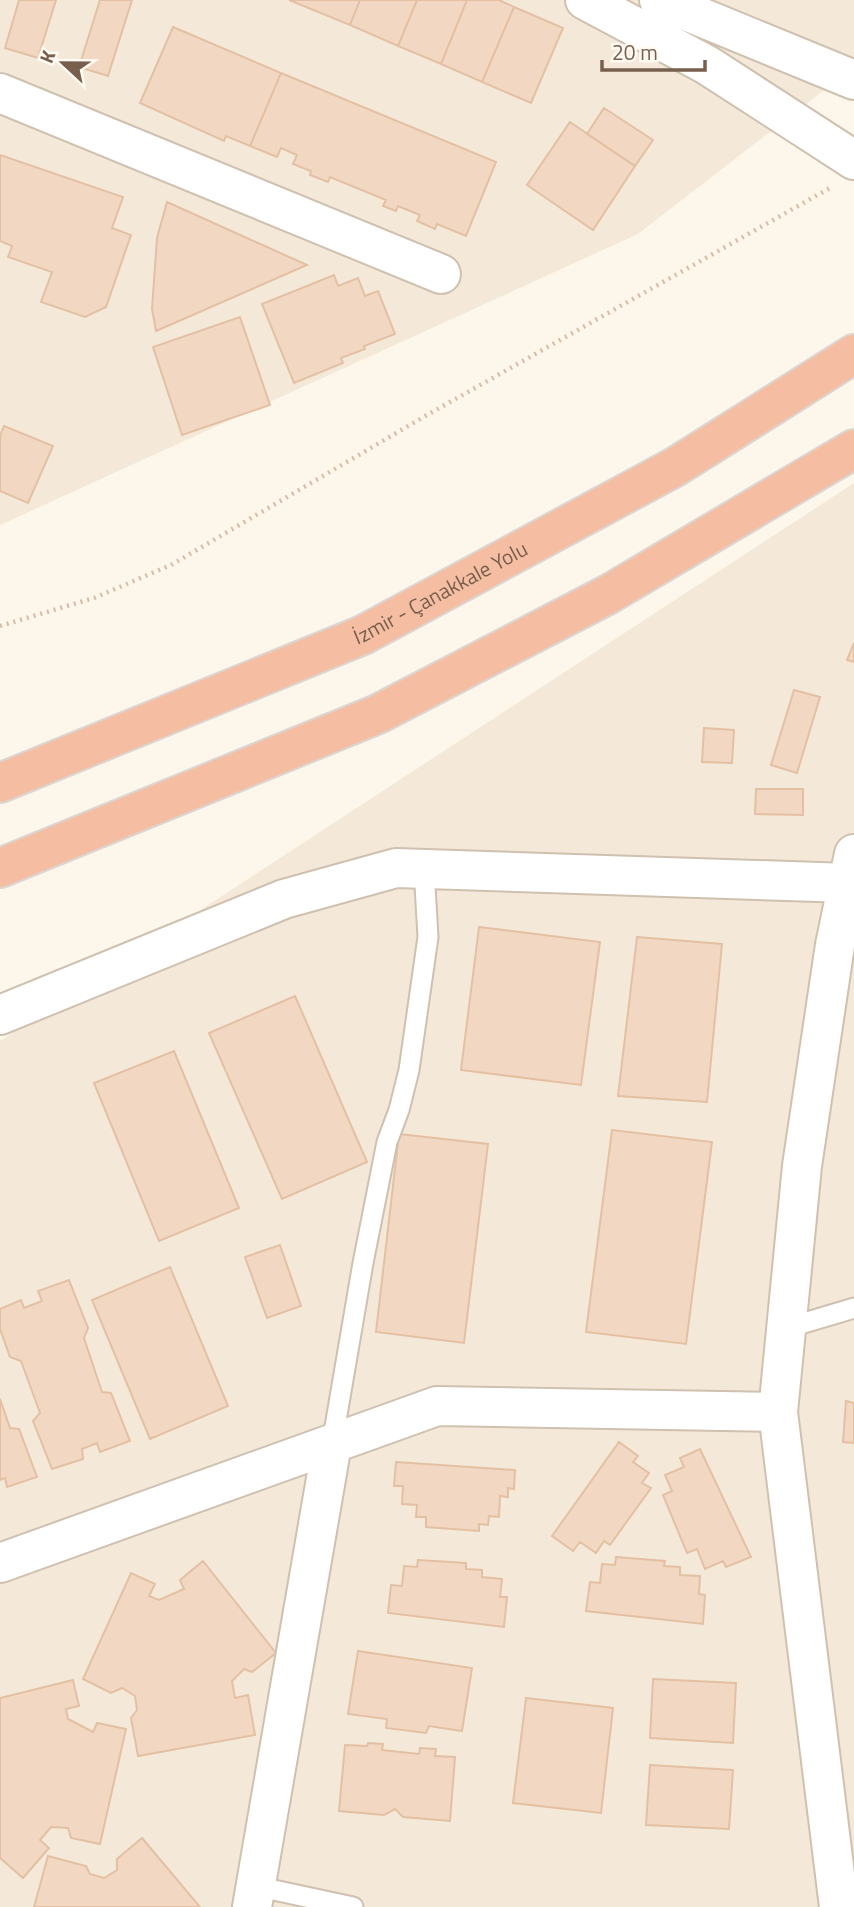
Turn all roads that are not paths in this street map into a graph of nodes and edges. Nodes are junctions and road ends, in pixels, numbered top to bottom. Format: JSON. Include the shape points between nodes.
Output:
{"nodes":[{"id":1,"x":585,"y":0,"type":"edge"},
{"id":2,"x":659,"y":0,"type":"edge"},
{"id":3,"x":854,"y":80,"type":"edge"},
{"id":4,"x":0,"y":93,"type":"edge"},
{"id":5,"x":854,"y":160,"type":"edge"},
{"id":6,"x":441,"y":274,"type":"dead end"},
{"id":7,"x":854,"y":354,"type":"edge"},
{"id":8,"x":854,"y":449,"type":"edge"},
{"id":9,"x":854,"y":462,"type":"edge"},
{"id":10,"x":816,"y":471,"type":"junction"},
{"id":11,"x":0,"y":783,"type":"edge"},
{"id":12,"x":0,"y":868,"type":"edge"},
{"id":13,"x":424,"y":869,"type":"junction"},
{"id":14,"x":851,"y":869,"type":"edge"},
{"id":15,"x":0,"y":1015,"type":"edge"},
{"id":16,"x":854,"y":1308,"type":"edge"},
{"id":17,"x":787,"y":1328,"type":"junction"},
{"id":18,"x":778,"y":1412,"type":"junction"},
{"id":19,"x":332,"y":1444,"type":"junction"},
{"id":20,"x":0,"y":1563,"type":"edge"},
{"id":21,"x":253,"y":1896,"type":"edge"},
{"id":22,"x":854,"y":1898,"type":"edge"},
{"id":23,"x":353,"y":1907,"type":"edge"},
{"id":24,"x":839,"y":1907,"type":"edge"},
{"id":25,"x":844,"y":1907,"type":"edge"}],
"edges":[{"from":1,"to":5,"type":"street","via":[[707,65]]},
{"from":2,"to":3,"type":"street"},
{"from":4,"to":6,"type":"street"},
{"from":7,"to":11,"type":"highway","name":"İzmir - Çanakkale Yolu","via":[[675,467],[363,635]]},
{"from":8,"to":10,"type":"highway"},
{"from":9,"to":10,"type":"street"},
{"from":10,"to":12,"type":"highway","via":[[609,594],[378,714]]},
{"from":13,"to":14,"type":"street"},
{"from":13,"to":15,"type":"street","via":[[396,867],[284,899]]},
{"from":13,"to":19,"type":"lane","via":[[428,937],[409,1070],[387,1142]]},
{"from":14,"to":17,"type":"street","via":[[802,1166]]},
{"from":16,"to":17,"type":"lane"},
{"from":17,"to":18,"type":"street"},
{"from":18,"to":19,"type":"street","via":[[437,1406]]},
{"from":18,"to":24,"type":"street"},
{"from":19,"to":20,"type":"street"},
{"from":19,"to":21,"type":"street"},
{"from":21,"to":23,"type":"lane"},
{"from":22,"to":25,"type":"street"}]}
